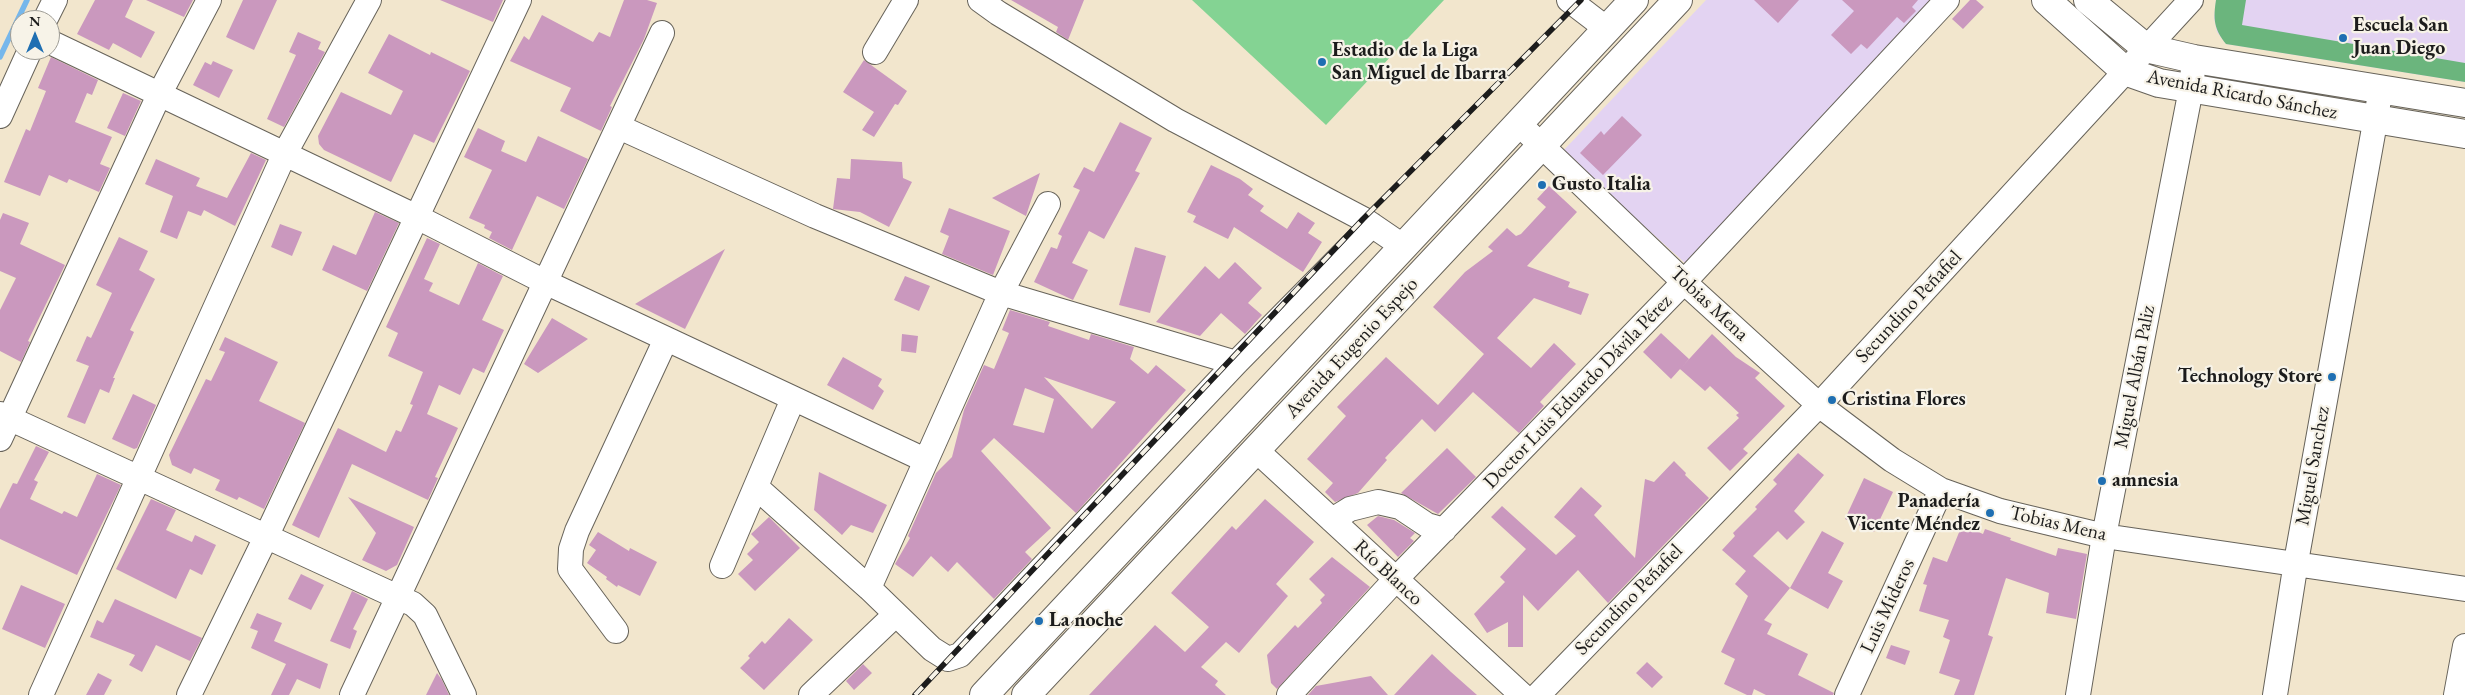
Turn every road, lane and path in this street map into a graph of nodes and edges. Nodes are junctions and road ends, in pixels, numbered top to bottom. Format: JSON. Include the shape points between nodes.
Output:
{"nodes":[{"id":1,"x":209,"y":0,"type":"edge"},
{"id":2,"x":369,"y":0,"type":"edge"},
{"id":3,"x":519,"y":0,"type":"edge"},
{"id":4,"x":906,"y":0,"type":"edge"},
{"id":5,"x":980,"y":0,"type":"edge"},
{"id":6,"x":1569,"y":0,"type":"edge"},
{"id":7,"x":1634,"y":0,"type":"edge"},
{"id":8,"x":1678,"y":0,"type":"edge"},
{"id":9,"x":1947,"y":0,"type":"edge"},
{"id":10,"x":2046,"y":0,"type":"edge"},
{"id":11,"x":2088,"y":0,"type":"edge"},
{"id":12,"x":2191,"y":0,"type":"edge"},
{"id":13,"x":1607,"y":29,"type":"junction"},
{"id":14,"x":662,"y":33,"type":"dead end"},
{"id":15,"x":60,"y":47,"type":"edge"},
{"id":16,"x":2146,"y":48,"type":"junction"},
{"id":17,"x":875,"y":52,"type":"dead end"},
{"id":18,"x":2194,"y":58,"type":"junction"},
{"id":19,"x":25,"y":60,"type":"edge"},
{"id":20,"x":2125,"y":71,"type":"junction"},
{"id":21,"x":2190,"y":89,"type":"junction"},
{"id":22,"x":2381,"y":89,"type":"junction"},
{"id":23,"x":159,"y":95,"type":"junction"},
{"id":24,"x":2465,"y":103,"type":"edge"},
{"id":25,"x":0,"y":116,"type":"edge"},
{"id":26,"x":2376,"y":119,"type":"junction"},
{"id":27,"x":1519,"y":124,"type":"junction"},
{"id":28,"x":619,"y":128,"type":"junction"},
{"id":29,"x":2465,"y":134,"type":"edge"},
{"id":30,"x":1544,"y":145,"type":"junction"},
{"id":31,"x":284,"y":155,"type":"junction"},
{"id":32,"x":1048,"y":204,"type":"dead end"},
{"id":33,"x":417,"y":218,"type":"junction"},
{"id":34,"x":1372,"y":225,"type":"junction"},
{"id":35,"x":1404,"y":247,"type":"junction"},
{"id":36,"x":545,"y":282,"type":"junction"},
{"id":37,"x":1684,"y":282,"type":"junction"},
{"id":38,"x":1001,"y":293,"type":"junction"},
{"id":39,"x":666,"y":339,"type":"junction"},
{"id":40,"x":1236,"y":363,"type":"junction"},
{"id":41,"x":793,"y":399,"type":"junction"},
{"id":42,"x":1819,"y":406,"type":"junction"},
{"id":43,"x":3,"y":424,"type":"edge"},
{"id":44,"x":1256,"y":450,"type":"junction"},
{"id":45,"x":924,"y":460,"type":"junction"},
{"id":46,"x":138,"y":479,"type":"junction"},
{"id":47,"x":756,"y":487,"type":"junction"},
{"id":48,"x":1941,"y":490,"type":"junction"},
{"id":49,"x":1332,"y":520,"type":"junction"},
{"id":50,"x":1444,"y":530,"type":"junction"},
{"id":51,"x":2104,"y":536,"type":"junction"},
{"id":52,"x":266,"y":537,"type":"junction"},
{"id":53,"x":2296,"y":562,"type":"junction"},
{"id":54,"x":722,"y":566,"type":"dead end"},
{"id":55,"x":1396,"y":580,"type":"junction"},
{"id":56,"x":869,"y":588,"type":"junction"},
{"id":57,"x":2465,"y":589,"type":"edge"},
{"id":58,"x":399,"y":596,"type":"junction"},
{"id":59,"x":895,"y":614,"type":"junction"},
{"id":60,"x":616,"y":631,"type":"dead end"},
{"id":61,"x":2465,"y":646,"type":"edge"},
{"id":62,"x":42,"y":695,"type":"edge"},
{"id":63,"x":189,"y":695,"type":"edge"},
{"id":64,"x":352,"y":695,"type":"edge"},
{"id":65,"x":464,"y":695,"type":"edge"},
{"id":66,"x":811,"y":695,"type":"edge"},
{"id":67,"x":984,"y":695,"type":"edge"},
{"id":68,"x":1026,"y":695,"type":"edge"},
{"id":69,"x":1289,"y":695,"type":"edge"},
{"id":70,"x":1522,"y":695,"type":"edge"},
{"id":71,"x":1538,"y":695,"type":"edge"},
{"id":72,"x":1847,"y":695,"type":"edge"},
{"id":73,"x":2078,"y":695,"type":"edge"},
{"id":74,"x":2275,"y":695,"type":"edge"},
{"id":75,"x":2456,"y":695,"type":"edge"}],
"edges":[{"from":1,"to":23,"type":"street"},
{"from":2,"to":31,"type":"street"},
{"from":3,"to":33,"type":"street"},
{"from":4,"to":17,"type":"street"},
{"from":5,"to":34,"type":"street","via":[[1175,120]]},
{"from":6,"to":13,"type":"street"},
{"from":7,"to":13,"type":"main road","name":"Avenida Eugenio Espejo"},
{"from":8,"to":30,"type":"main road","name":"Avenida Eugenio Espejo"},
{"from":9,"to":37,"type":"street","name":"Doctor Luis Eduardo Dávila Pérez"},
{"from":10,"to":20,"type":"main road","name":"Avenida Ricardo Sánchez"},
{"from":11,"to":16,"type":"main road","name":"Avenida Ricardo Sánchez"},
{"from":12,"to":16,"type":"street","name":"Secundino Peñafiel"},
{"from":13,"to":27,"type":"main road","name":"Avenida Eugenio Espejo"},
{"from":14,"to":28,"type":"street"},
{"from":15,"to":23,"type":"street"},
{"from":16,"to":18,"type":"main road","name":"Avenida Ricardo Sánchez"},
{"from":16,"to":20,"type":"street","name":"Secundino Peñafiel"},
{"from":18,"to":21,"type":"street","name":"Miguel Albán Paliz"},
{"from":18,"to":22,"type":"main road","name":"Avenida Ricardo Sánchez"},
{"from":19,"to":25,"type":"street"},
{"from":20,"to":21,"type":"main road","name":"Avenida Ricardo Sánchez"},
{"from":20,"to":42,"type":"street","name":"Secundino Peñafiel"},
{"from":21,"to":26,"type":"main road","name":"Avenida Ricardo Sánchez"},
{"from":21,"to":51,"type":"street","name":"Miguel Albán Paliz"},
{"from":22,"to":24,"type":"main road","name":"Avenida Ricardo Sánchez"},
{"from":22,"to":26,"type":"street","name":"Miguel Sanchez"},
{"from":23,"to":31,"type":"street"},
{"from":23,"to":43,"type":"street"},
{"from":26,"to":29,"type":"main road","name":"Avenida Ricardo Sánchez"},
{"from":26,"to":53,"type":"street","name":"Miguel Sanchez"},
{"from":27,"to":30,"type":"street","name":"Tobias Mena"},
{"from":27,"to":35,"type":"main road","name":"Avenida Eugenio Espejo"},
{"from":28,"to":36,"type":"street"},
{"from":28,"to":38,"type":"street","via":[[815,216]]},
{"from":30,"to":37,"type":"street","name":"Tobias Mena"},
{"from":30,"to":44,"type":"main road","name":"Avenida Eugenio Espejo"},
{"from":31,"to":33,"type":"street"},
{"from":31,"to":46,"type":"street"},
{"from":32,"to":38,"type":"street"},
{"from":33,"to":36,"type":"street"},
{"from":33,"to":52,"type":"street"},
{"from":34,"to":35,"type":"street"},
{"from":34,"to":40,"type":"street"},
{"from":35,"to":67,"type":"main road","name":"Avenida Eugenio Espejo"},
{"from":36,"to":39,"type":"street"},
{"from":36,"to":58,"type":"street"},
{"from":37,"to":42,"type":"street","name":"Tobias Mena"},
{"from":37,"to":50,"type":"street","name":"Doctor Luis Eduardo Dávila Pérez"},
{"from":38,"to":40,"type":"street"},
{"from":38,"to":45,"type":"street"},
{"from":39,"to":41,"type":"street"},
{"from":39,"to":60,"type":"street","via":[[571,549],[570,569]]},
{"from":40,"to":59,"type":"street","via":[[960,655],[948,658],[932,649]]},
{"from":41,"to":45,"type":"street"},
{"from":41,"to":47,"type":"street"},
{"from":42,"to":48,"type":"street","name":"Tobias Mena","via":[[1892,460]]},
{"from":42,"to":71,"type":"street","name":"Secundino Peñafiel"},
{"from":43,"to":46,"type":"street"},
{"from":44,"to":49,"type":"street","name":"Río Blanco"},
{"from":44,"to":68,"type":"main road","name":"Avenida Eugenio Espejo"},
{"from":45,"to":56,"type":"street"},
{"from":46,"to":52,"type":"street"},
{"from":46,"to":62,"type":"street"},
{"from":47,"to":54,"type":"street"},
{"from":47,"to":56,"type":"street"},
{"from":48,"to":51,"type":"street","name":"Tobias Mena","via":[[2000,511]]},
{"from":48,"to":72,"type":"street","name":"Luis Mideros"},
{"from":49,"to":50,"type":"street","via":[[1350,509],[1378,502],[1400,507],[1427,524]]},
{"from":49,"to":55,"type":"street","name":"Río Blanco"},
{"from":50,"to":55,"type":"street","name":"Doctor Luis Eduardo Dávila Pérez"},
{"from":51,"to":53,"type":"street","name":"Tobias Mena"},
{"from":51,"to":73,"type":"street","name":"Miguel Albán Paliz"},
{"from":52,"to":58,"type":"street"},
{"from":52,"to":63,"type":"street"},
{"from":53,"to":57,"type":"street","name":"Tobias Mena"},
{"from":53,"to":74,"type":"street","name":"Miguel Sanchez"},
{"from":55,"to":69,"type":"street","name":"Doctor Luis Eduardo Dávila Pérez"},
{"from":55,"to":70,"type":"street","name":"Río Blanco"},
{"from":56,"to":59,"type":"street"},
{"from":58,"to":64,"type":"street"},
{"from":58,"to":65,"type":"street","via":[[425,614]]},
{"from":59,"to":66,"type":"street"},
{"from":61,"to":75,"type":"street"}]}
